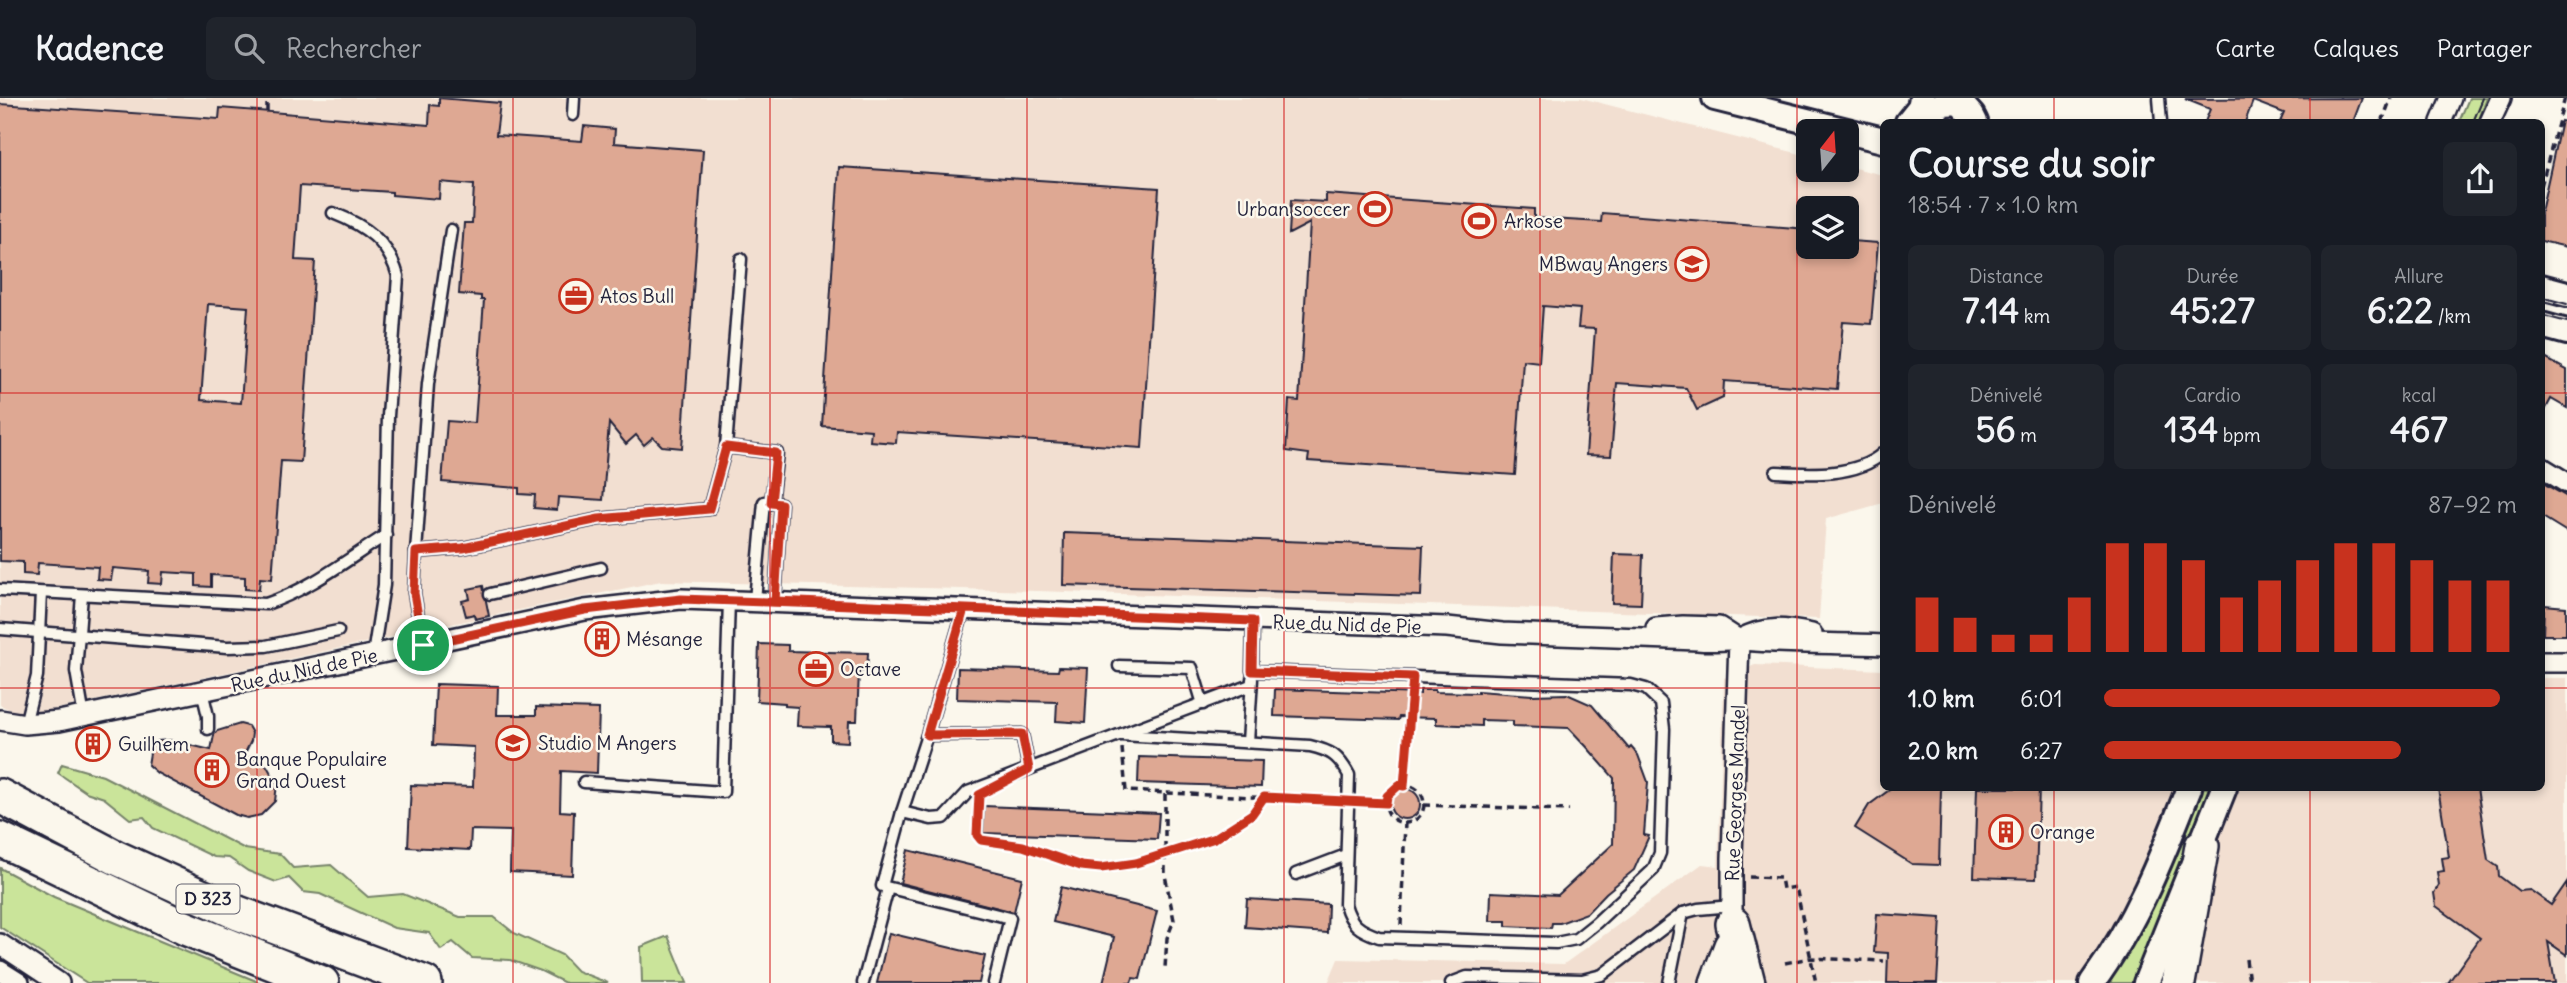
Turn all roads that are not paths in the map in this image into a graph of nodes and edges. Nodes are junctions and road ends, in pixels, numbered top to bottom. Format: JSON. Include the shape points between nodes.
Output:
{"nodes":[{"id":1,"x":574,"y":98,"type":"edge"},
{"id":2,"x":1715,"y":98,"type":"edge"},
{"id":3,"x":2159,"y":98,"type":"edge"},
{"id":4,"x":2451,"y":98,"type":"edge"},
{"id":5,"x":2501,"y":98,"type":"edge"},
{"id":6,"x":1929,"y":108,"type":"edge"},
{"id":7,"x":1964,"y":108,"type":"edge"},
{"id":8,"x":573,"y":115,"type":"dead end"},
{"id":9,"x":1910,"y":119,"type":"edge"},
{"id":10,"x":2161,"y":119,"type":"edge"},
{"id":11,"x":2442,"y":119,"type":"edge"},
{"id":12,"x":2491,"y":119,"type":"edge"},
{"id":13,"x":1880,"y":139,"type":"edge"},
{"id":14,"x":333,"y":213,"type":"dead end"},
{"id":15,"x":451,"y":230,"type":"dead end"},
{"id":16,"x":741,"y":259,"type":"dead end"},
{"id":17,"x":2545,"y":288,"type":"edge"},
{"id":18,"x":2567,"y":294,"type":"edge"},
{"id":19,"x":2545,"y":326,"type":"edge"},
{"id":20,"x":2567,"y":332,"type":"edge"},
{"id":21,"x":726,"y":447,"type":"junction"},
{"id":22,"x":1880,"y":456,"type":"edge"},
{"id":23,"x":2545,"y":469,"type":"edge"},
{"id":24,"x":1776,"y":472,"type":"dead end"},
{"id":25,"x":2567,"y":482,"type":"edge"},
{"id":26,"x":772,"y":503,"type":"junction"},
{"id":27,"x":386,"y":535,"type":"junction"},
{"id":28,"x":416,"y":552,"type":"junction"},
{"id":29,"x":601,"y":568,"type":"dead end"},
{"id":30,"x":0,"y":590,"type":"edge"},
{"id":31,"x":41,"y":593,"type":"junction"},
{"id":32,"x":490,"y":594,"type":"dead end"},
{"id":33,"x":82,"y":595,"type":"junction"},
{"id":34,"x":729,"y":599,"type":"junction"},
{"id":35,"x":765,"y":600,"type":"junction"},
{"id":36,"x":964,"y":609,"type":"junction"},
{"id":37,"x":1253,"y":621,"type":"junction"},
{"id":38,"x":0,"y":629,"type":"edge"},
{"id":39,"x":38,"y":631,"type":"junction"},
{"id":40,"x":338,"y":631,"type":"dead end"},
{"id":41,"x":79,"y":635,"type":"junction"},
{"id":42,"x":1739,"y":640,"type":"junction"},
{"id":43,"x":423,"y":645,"type":"junction"},
{"id":44,"x":1879,"y":645,"type":"edge"},
{"id":45,"x":373,"y":655,"type":"junction"},
{"id":46,"x":2545,"y":662,"type":"edge"},
{"id":47,"x":2567,"y":662,"type":"edge"},
{"id":48,"x":1119,"y":666,"type":"dead end"},
{"id":49,"x":1252,"y":671,"type":"junction"},
{"id":50,"x":1251,"y":685,"type":"junction"},
{"id":51,"x":202,"y":691,"type":"junction"},
{"id":52,"x":1203,"y":704,"type":"junction"},
{"id":53,"x":84,"y":717,"type":"junction"},
{"id":54,"x":0,"y":720,"type":"edge"},
{"id":55,"x":25,"y":724,"type":"junction"},
{"id":56,"x":208,"y":729,"type":"dead end"},
{"id":57,"x":927,"y":735,"type":"junction"},
{"id":58,"x":1121,"y":736,"type":"junction"},
{"id":59,"x":1248,"y":743,"type":"junction"},
{"id":60,"x":1029,"y":769,"type":"junction"},
{"id":61,"x":584,"y":782,"type":"dead end"},
{"id":62,"x":2188,"y":791,"type":"edge"},
{"id":63,"x":2213,"y":791,"type":"edge"},
{"id":64,"x":2223,"y":791,"type":"edge"},
{"id":65,"x":0,"y":796,"type":"edge"},
{"id":66,"x":902,"y":812,"type":"junction"},
{"id":67,"x":0,"y":839,"type":"edge"},
{"id":68,"x":2205,"y":839,"type":"junction"},
{"id":69,"x":1346,"y":855,"type":"junction"},
{"id":70,"x":1296,"y":874,"type":"dead end"},
{"id":71,"x":888,"y":888,"type":"junction"},
{"id":72,"x":1683,"y":913,"type":"junction"},
{"id":73,"x":1732,"y":925,"type":"junction"},
{"id":74,"x":0,"y":944,"type":"edge"},
{"id":75,"x":0,"y":971,"type":"edge"},
{"id":76,"x":19,"y":983,"type":"edge"},
{"id":77,"x":59,"y":983,"type":"edge"},
{"id":78,"x":321,"y":983,"type":"edge"},
{"id":79,"x":425,"y":983,"type":"edge"},
{"id":80,"x":863,"y":983,"type":"edge"},
{"id":81,"x":993,"y":983,"type":"edge"},
{"id":82,"x":1451,"y":983,"type":"edge"},
{"id":83,"x":1669,"y":983,"type":"edge"},
{"id":84,"x":1717,"y":983,"type":"edge"},
{"id":85,"x":1729,"y":983,"type":"edge"},
{"id":86,"x":1748,"y":983,"type":"edge"},
{"id":87,"x":2092,"y":983,"type":"edge"},
{"id":88,"x":2146,"y":983,"type":"edge"},
{"id":89,"x":2178,"y":983,"type":"edge"}],
"edges":[{"from":1,"to":8,"type":"lane"},
{"from":2,"to":13,"type":"street"},
{"from":3,"to":10,"type":"lane"},
{"from":4,"to":11,"type":"street"},
{"from":5,"to":12,"type":"street"},
{"from":6,"to":7,"type":"street","via":[[1944,103]]},
{"from":6,"to":9,"type":"street","via":[[1920,107]]},
{"from":14,"to":27,"type":"lane","via":[[380,241],[398,276],[388,416]]},
{"from":15,"to":28,"type":"lane","via":[[428,384]]},
{"from":16,"to":21,"type":"lane"},
{"from":17,"to":18,"type":"street"},
{"from":19,"to":20,"type":"street"},
{"from":21,"to":26,"type":"lane","via":[[776,453]]},
{"from":21,"to":28,"type":"lane","via":[[709,509],[599,519],[463,548]]},
{"from":22,"to":24,"type":"lane","via":[[1835,472]]},
{"from":23,"to":25,"type":"street"},
{"from":26,"to":35,"type":"lane"},
{"from":26,"to":35,"type":"lane"},
{"from":27,"to":33,"type":"lane","via":[[303,588],[266,604]]},
{"from":27,"to":45,"type":"lane"},
{"from":28,"to":43,"type":"lane","via":[[414,593]]},
{"from":29,"to":32,"type":"lane"},
{"from":30,"to":31,"type":"lane"},
{"from":31,"to":33,"type":"lane"},
{"from":31,"to":39,"type":"lane"},
{"from":33,"to":41,"type":"lane"},
{"from":34,"to":35,"type":"street","name":"Rue du Nid de Pie"},
{"from":34,"to":43,"type":"street","name":"Rue du Nid de Pie","via":[[618,604]]},
{"from":34,"to":61,"type":"lane","via":[[723,792]]},
{"from":35,"to":36,"type":"street","name":"Rue du Nid de Pie"},
{"from":36,"to":37,"type":"street","name":"Rue du Nid de Pie"},
{"from":36,"to":57,"type":"lane"},
{"from":37,"to":42,"type":"street","name":"Rue du Nid de Pie","via":[[1447,627],[1699,626],[1718,627]]},
{"from":37,"to":49,"type":"lane"},
{"from":38,"to":39,"type":"lane"},
{"from":39,"to":41,"type":"lane"},
{"from":39,"to":55,"type":"lane","via":[[37,676]]},
{"from":40,"to":41,"type":"lane","via":[[249,647]]},
{"from":41,"to":53,"type":"lane","via":[[76,683]]},
{"from":42,"to":44,"type":"street","name":"Rue du Nid de Pie"},
{"from":42,"to":73,"type":"street","name":"Rue Georges Mandel"},
{"from":43,"to":45,"type":"street","name":"Rue du Nid de Pie"},
{"from":45,"to":51,"type":"street","name":"Rue du Nid de Pie"},
{"from":46,"to":47,"type":"street"},
{"from":48,"to":52,"type":"lane","via":[[1192,668]]},
{"from":49,"to":50,"type":"lane"},
{"from":49,"to":69,"type":"lane","via":[[1631,685],[1646,689],[1661,703],[1660,853],[1653,870],[1576,940],[1379,937],[1360,930],[1350,921],[1345,904]]},
{"from":50,"to":52,"type":"lane"},
{"from":50,"to":59,"type":"lane"},
{"from":51,"to":53,"type":"street","name":"Rue du Nid de Pie"},
{"from":51,"to":56,"type":"lane"},
{"from":52,"to":58,"type":"lane"},
{"from":53,"to":55,"type":"street","name":"Rue du Nid de Pie"},
{"from":54,"to":55,"type":"street","name":"Rue du Nid de Pie"},
{"from":57,"to":60,"type":"lane","via":[[1022,734]]},
{"from":57,"to":66,"type":"lane"},
{"from":58,"to":59,"type":"lane"},
{"from":58,"to":60,"type":"lane"},
{"from":59,"to":69,"type":"lane","via":[[1310,746],[1330,751],[1342,763],[1349,775]]},
{"from":60,"to":66,"type":"lane","via":[[968,792],[944,818]]},
{"from":62,"to":87,"type":"street","via":[[2156,873]]},
{"from":63,"to":68,"type":"street"},
{"from":64,"to":68,"type":"street"},
{"from":65,"to":79,"type":"highway","number":"D 323","via":[[115,857],[238,913]]},
{"from":66,"to":71,"type":"lane","via":[[882,886]]},
{"from":67,"to":78,"type":"highway","number":"D 323","via":[[186,928]]},
{"from":68,"to":88,"type":"street"},
{"from":68,"to":89,"type":"highway"},
{"from":69,"to":70,"type":"lane"},
{"from":71,"to":80,"type":"lane"},
{"from":71,"to":81,"type":"lane","via":[[1010,918]]},
{"from":72,"to":73,"type":"lane","via":[[1698,909]]},
{"from":72,"to":82,"type":"lane","via":[[1602,975],[1582,980],[1467,977]]},
{"from":72,"to":83,"type":"lane"},
{"from":73,"to":84,"type":"highway"},
{"from":73,"to":85,"type":"street","name":"Rue Georges Mandel"},
{"from":73,"to":86,"type":"highway"},
{"from":74,"to":77,"type":"street"},
{"from":75,"to":76,"type":"street"}]}
